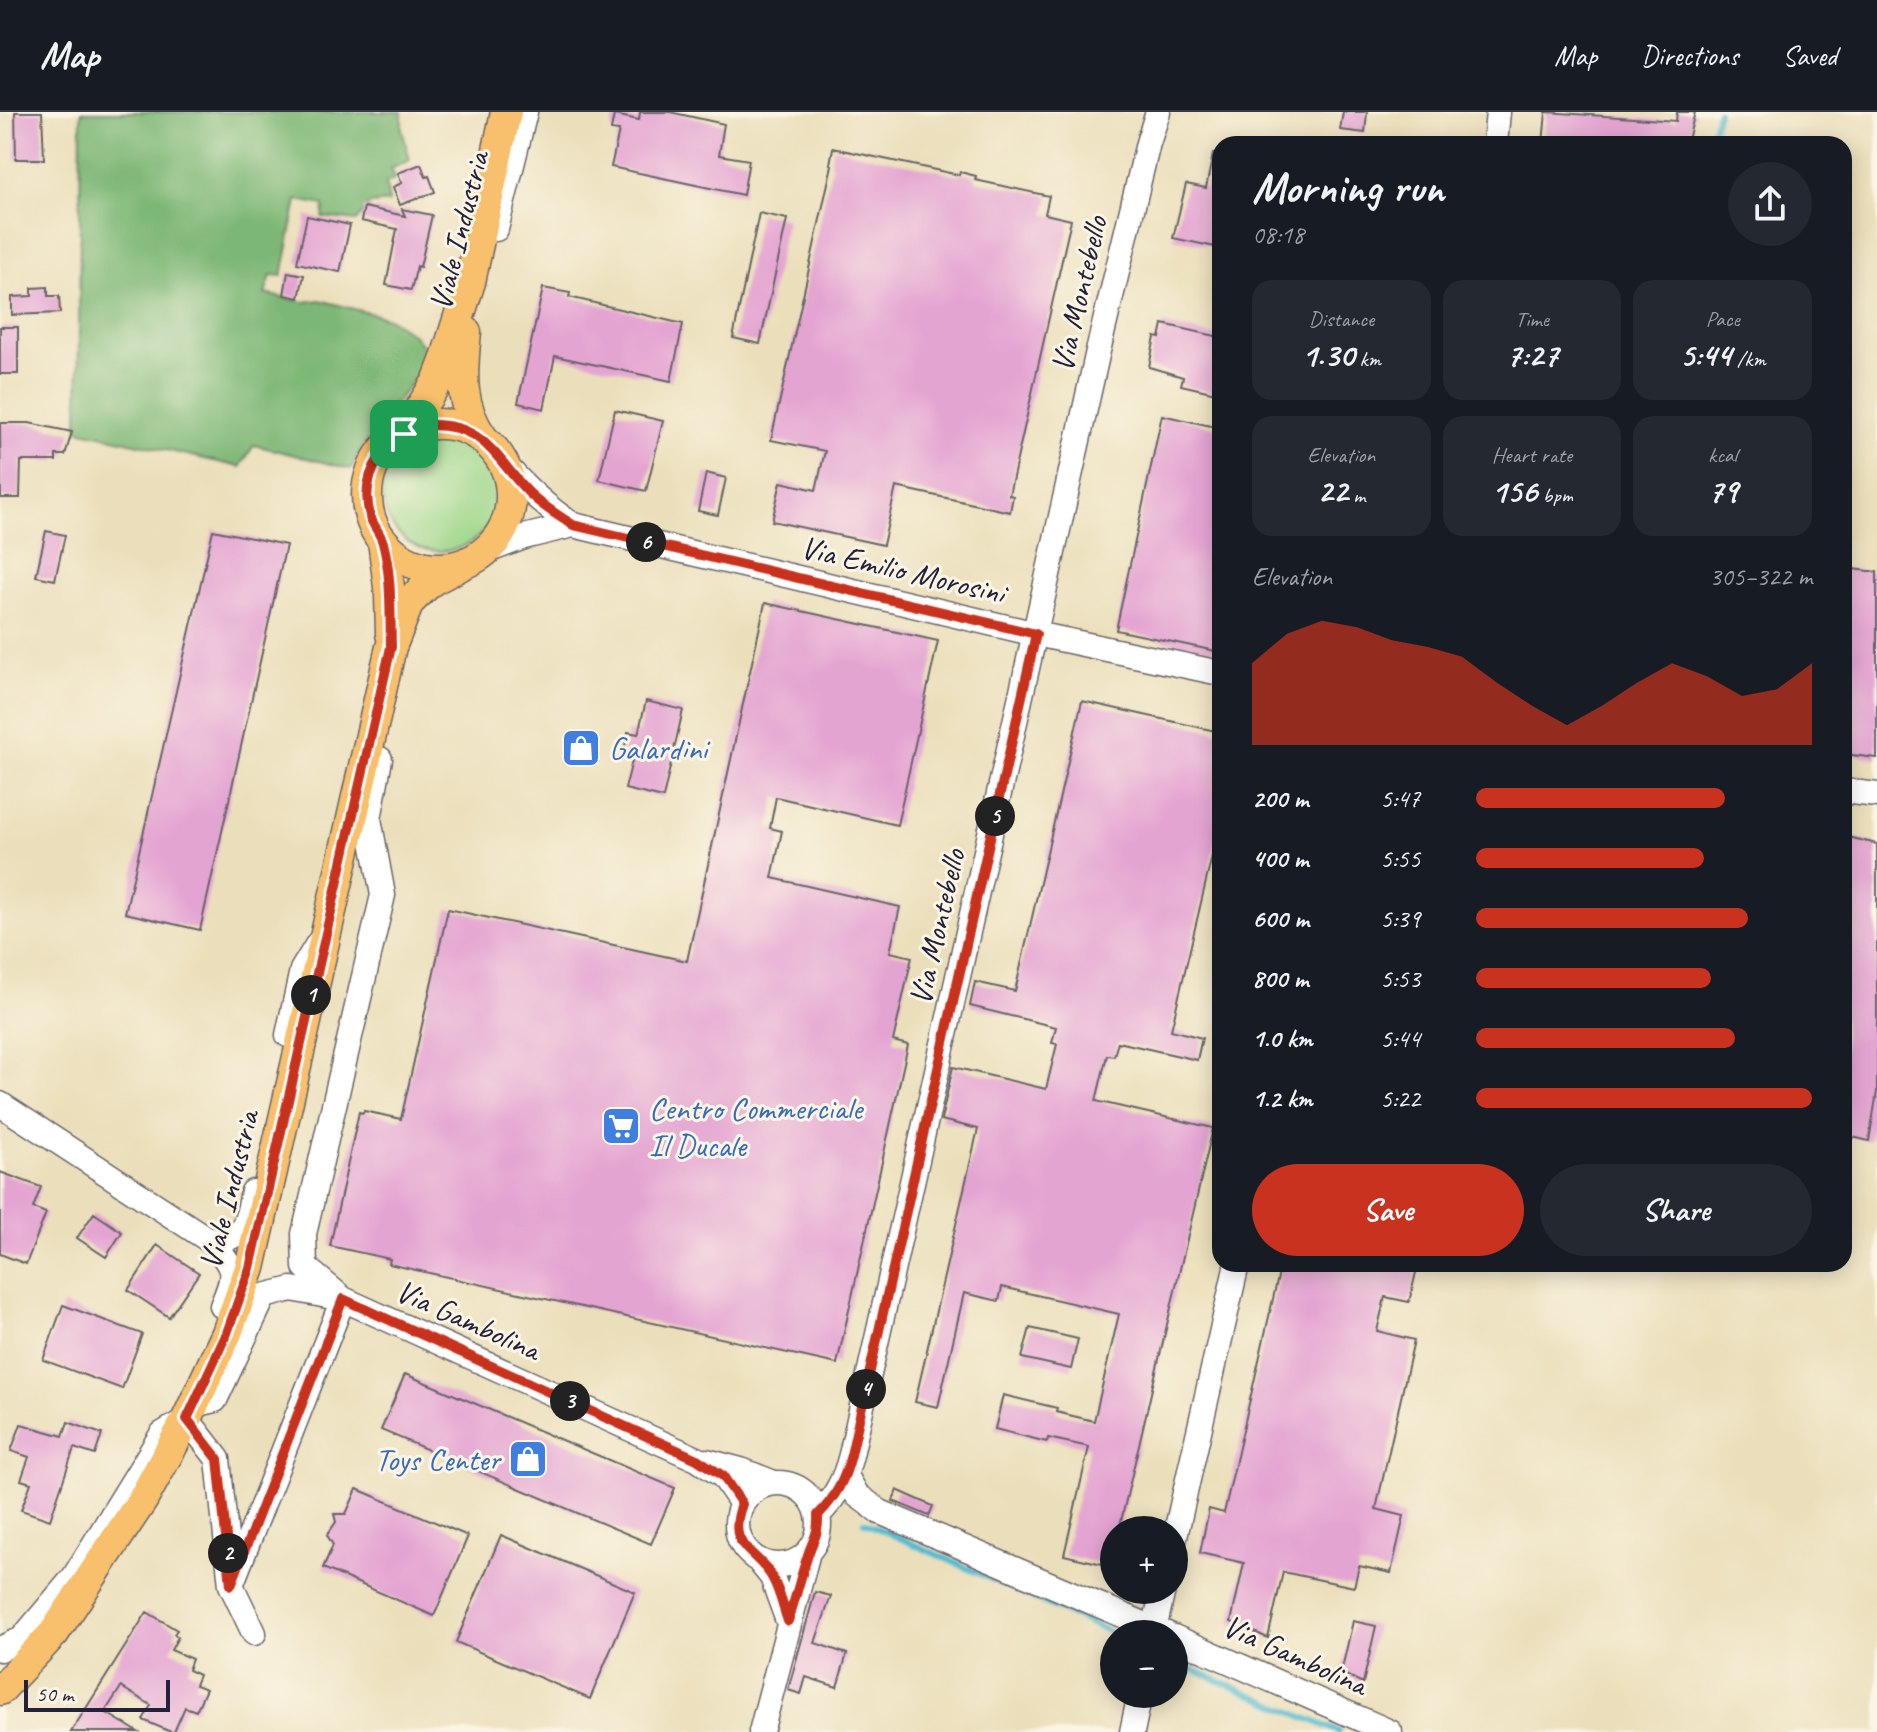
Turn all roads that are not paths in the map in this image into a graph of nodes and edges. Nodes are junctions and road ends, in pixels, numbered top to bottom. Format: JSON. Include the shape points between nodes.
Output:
{"nodes":[{"id":1,"x":506,"y":112,"type":"edge"},
{"id":2,"x":525,"y":112,"type":"edge"},
{"id":3,"x":1158,"y":112,"type":"edge"},
{"id":4,"x":1498,"y":112,"type":"edge"},
{"id":5,"x":1496,"y":136,"type":"edge"},
{"id":6,"x":470,"y":282,"type":"junction"},
{"id":7,"x":463,"y":367,"type":"junction"},
{"id":8,"x":404,"y":434,"type":"junction"},
{"id":9,"x":492,"y":450,"type":"junction"},
{"id":10,"x":573,"y":525,"type":"junction"},
{"id":11,"x":383,"y":541,"type":"junction"},
{"id":12,"x":476,"y":557,"type":"junction"},
{"id":13,"x":1036,"y":634,"type":"junction"},
{"id":14,"x":391,"y":647,"type":"junction"},
{"id":15,"x":1212,"y":671,"type":"edge"},
{"id":16,"x":1852,"y":792,"type":"edge"},
{"id":17,"x":1877,"y":795,"type":"edge"},
{"id":18,"x":326,"y":932,"type":"junction"},
{"id":19,"x":0,"y":1104,"type":"edge"},
{"id":20,"x":212,"y":1242,"type":"junction"},
{"id":21,"x":1235,"y":1272,"type":"edge"},
{"id":22,"x":343,"y":1299,"type":"junction"},
{"id":23,"x":220,"y":1347,"type":"junction"},
{"id":24,"x":190,"y":1412,"type":"junction"},
{"id":25,"x":697,"y":1459,"type":"junction"},
{"id":26,"x":848,"y":1466,"type":"junction"},
{"id":27,"x":784,"y":1485,"type":"junction"},
{"id":28,"x":742,"y":1504,"type":"junction"},
{"id":29,"x":825,"y":1508,"type":"junction"},
{"id":30,"x":880,"y":1512,"type":"junction"},
{"id":31,"x":1180,"y":1516,"type":"edge"},
{"id":32,"x":808,"y":1552,"type":"junction"},
{"id":33,"x":759,"y":1561,"type":"junction"},
{"id":34,"x":231,"y":1585,"type":"junction"},
{"id":35,"x":1132,"y":1620,"type":"edge"},
{"id":36,"x":788,"y":1621,"type":"junction"},
{"id":37,"x":254,"y":1633,"type":"dead end"},
{"id":38,"x":1188,"y":1644,"type":"edge"},
{"id":39,"x":0,"y":1649,"type":"edge"},
{"id":40,"x":0,"y":1690,"type":"edge"},
{"id":41,"x":1137,"y":1708,"type":"edge"},
{"id":42,"x":761,"y":1732,"type":"edge"},
{"id":43,"x":1132,"y":1732,"type":"edge"},
{"id":44,"x":1390,"y":1732,"type":"edge"}],
"edges":[{"from":1,"to":6,"type":"main road","name":"Viale Industria"},
{"from":2,"to":7,"type":"street","name":"Viale Industria"},
{"from":3,"to":13,"type":"street","name":"Via Montebello","via":[[1098,351]]},
{"from":4,"to":5,"type":"street"},
{"from":6,"to":7,"type":"main road","name":"Viale Industria"},
{"from":6,"to":8,"type":"main road","name":"Viale Industria","via":[[437,382]]},
{"from":7,"to":9,"type":"main road","name":"Viale Industria","via":[[463,396],[472,424]]},
{"from":8,"to":9,"type":"main road","via":[[416,428],[459,427]]},
{"from":8,"to":11,"type":"main road","name":"Viale Industria","via":[[375,463],[368,489],[370,517]]},
{"from":9,"to":10,"type":"street","name":"Via Emilio Morosini","via":[[545,507]]},
{"from":9,"to":12,"type":"main road","name":"Viale Industria","via":[[510,483],[510,509],[501,533]]},
{"from":10,"to":12,"type":"street","name":"Via Emilio Morosini"},
{"from":10,"to":13,"type":"street","name":"Via Emilio Morosini"},
{"from":11,"to":12,"type":"main road","via":[[415,564],[441,568]]},
{"from":11,"to":14,"type":"main road","name":"Viale Industria"},
{"from":12,"to":14,"type":"main road","name":"Viale Industria","via":[[431,581],[409,602]]},
{"from":13,"to":15,"type":"street","name":"Via Emilio Morosini"},
{"from":13,"to":26,"type":"street","name":"Via Montebello"},
{"from":14,"to":18,"type":"main road","name":"Viale Industria"},
{"from":14,"to":22,"type":"street","via":[[391,701],[369,819],[383,895],[304,1234],[305,1267]]},
{"from":16,"to":17,"type":"street"},
{"from":18,"to":20,"type":"street","via":[[302,970],[243,1230],[229,1240]]},
{"from":18,"to":23,"type":"main road","name":"Viale Industria","via":[[250,1268]]},
{"from":19,"to":20,"type":"street"},
{"from":20,"to":23,"type":"street","via":[[230,1263],[232,1281],[216,1325]]},
{"from":21,"to":31,"type":"street"},
{"from":22,"to":24,"type":"street","via":[[292,1289],[264,1296],[215,1400]]},
{"from":22,"to":25,"type":"street","name":"Via Gambolina"},
{"from":22,"to":34,"type":"street"},
{"from":23,"to":24,"type":"main road","name":"Viale Industria"},
{"from":24,"to":34,"type":"street","via":[[218,1459]]},
{"from":24,"to":39,"type":"street","via":[[162,1434],[74,1577],[22,1639]]},
{"from":24,"to":40,"type":"main road","name":"Viale Industria","via":[[143,1499],[54,1633]]},
{"from":25,"to":27,"type":"street","name":"Via Gambolina"},
{"from":25,"to":28,"type":"street","name":"Via Gambolina","via":[[723,1476]]},
{"from":26,"to":27,"type":"street","via":[[829,1481]]},
{"from":26,"to":29,"type":"street","name":"Via Montebello"},
{"from":26,"to":30,"type":"street","name":"Via Gambolina","via":[[857,1495]]},
{"from":27,"to":28,"type":"street","via":[[761,1487]]},
{"from":27,"to":29,"type":"street","name":"Via Gambolina"},
{"from":28,"to":33,"type":"street","via":[[737,1530],[748,1553]]},
{"from":29,"to":30,"type":"street"},
{"from":29,"to":32,"type":"street"},
{"from":30,"to":35,"type":"street","name":"Via Gambolina"},
{"from":32,"to":33,"type":"street","via":[[785,1565]]},
{"from":32,"to":36,"type":"street"},
{"from":33,"to":36,"type":"street","via":[[772,1577]]},
{"from":34,"to":37,"type":"street"},
{"from":36,"to":42,"type":"street"},
{"from":38,"to":44,"type":"street","name":"Via Gambolina"},
{"from":41,"to":43,"type":"street"}]}
